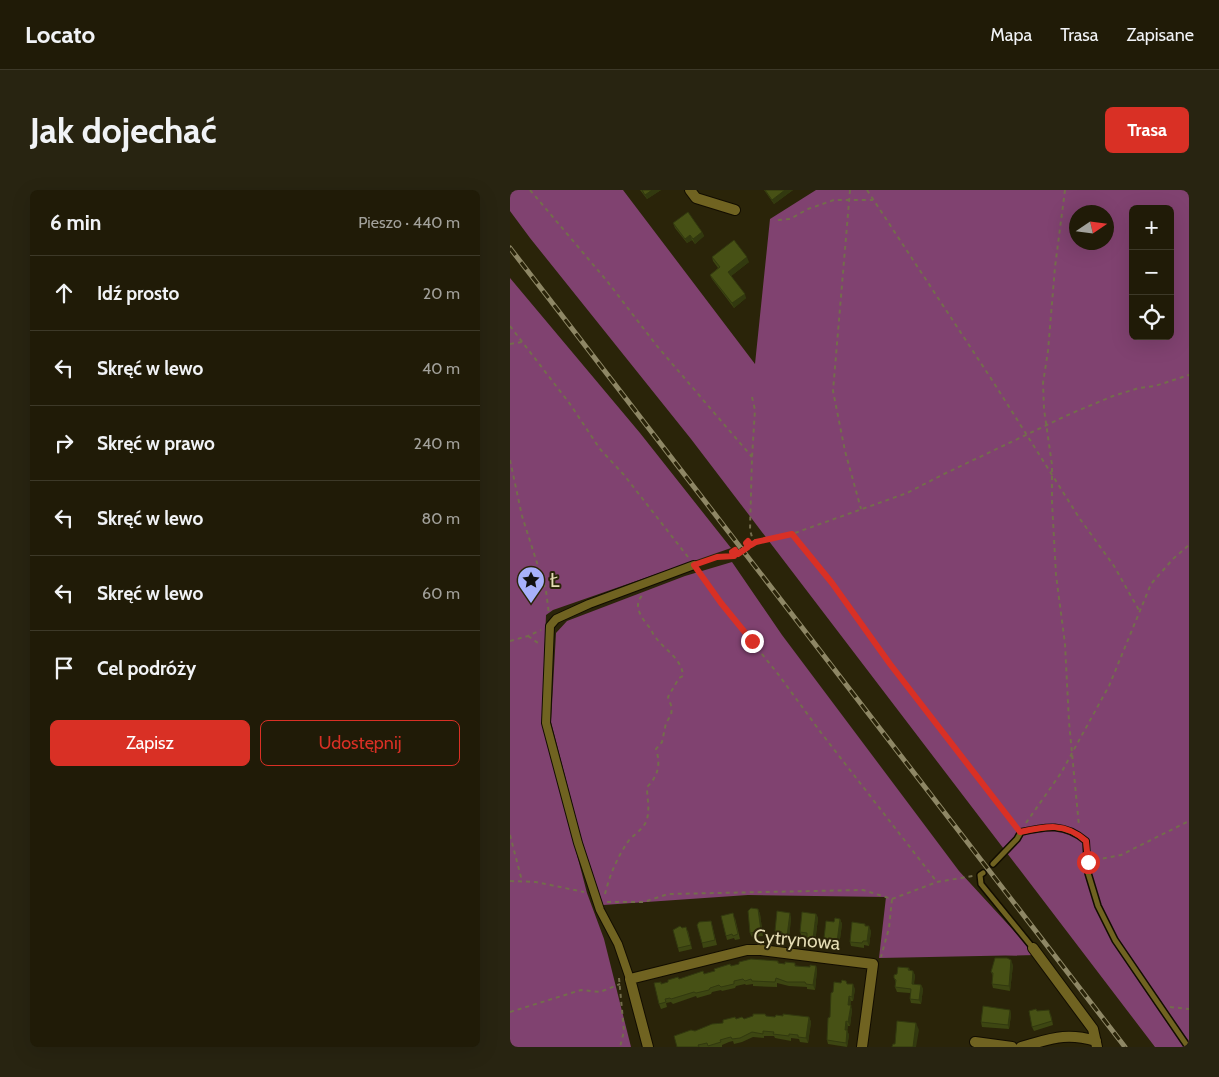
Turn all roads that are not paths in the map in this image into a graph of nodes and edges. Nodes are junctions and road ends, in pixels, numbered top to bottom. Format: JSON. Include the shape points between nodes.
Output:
{"nodes":[{"id":1,"x":690,"y":190,"type":"edge"},
{"id":2,"x":735,"y":210,"type":"dead end"},
{"id":3,"x":694,"y":565,"type":"road end"},
{"id":4,"x":993,"y":864,"type":"dead end"},
{"id":5,"x":981,"y":874,"type":"road end"},
{"id":6,"x":1033,"y":948,"type":"joint"},
{"id":7,"x":630,"y":979,"type":"junction"},
{"id":8,"x":975,"y":1042,"type":"dead end"},
{"id":9,"x":1097,"y":1044,"type":"edge"},
{"id":10,"x":648,"y":1047,"type":"edge"},
{"id":11,"x":862,"y":1047,"type":"edge"},
{"id":12,"x":1012,"y":1047,"type":"edge"},
{"id":13,"x":1021,"y":1047,"type":"edge"},
{"id":14,"x":1188,"y":1047,"type":"edge"}],
"edges":[{"from":1,"to":2,"type":"street","via":[[696,198]]},
{"from":3,"to":7,"type":"street","via":[[589,604],[556,619],[550,626],[546,723],[578,843]]},
{"from":4,"to":14,"type":"lane","via":[[1020,832],[1055,826],[1075,832],[1086,841],[1088,873],[1098,906],[1115,940]]},
{"from":5,"to":6,"type":"lane","via":[[981,884]]},
{"from":6,"to":9,"type":"street","via":[[1093,1029]]},
{"from":7,"to":10,"type":"street"},
{"from":7,"to":11,"type":"street","name":"Cytrynowa","via":[[746,950],[873,966]]},
{"from":8,"to":12,"type":"street"},
{"from":9,"to":13,"type":"street","via":[[1081,1036],[1066,1036]]}]}
